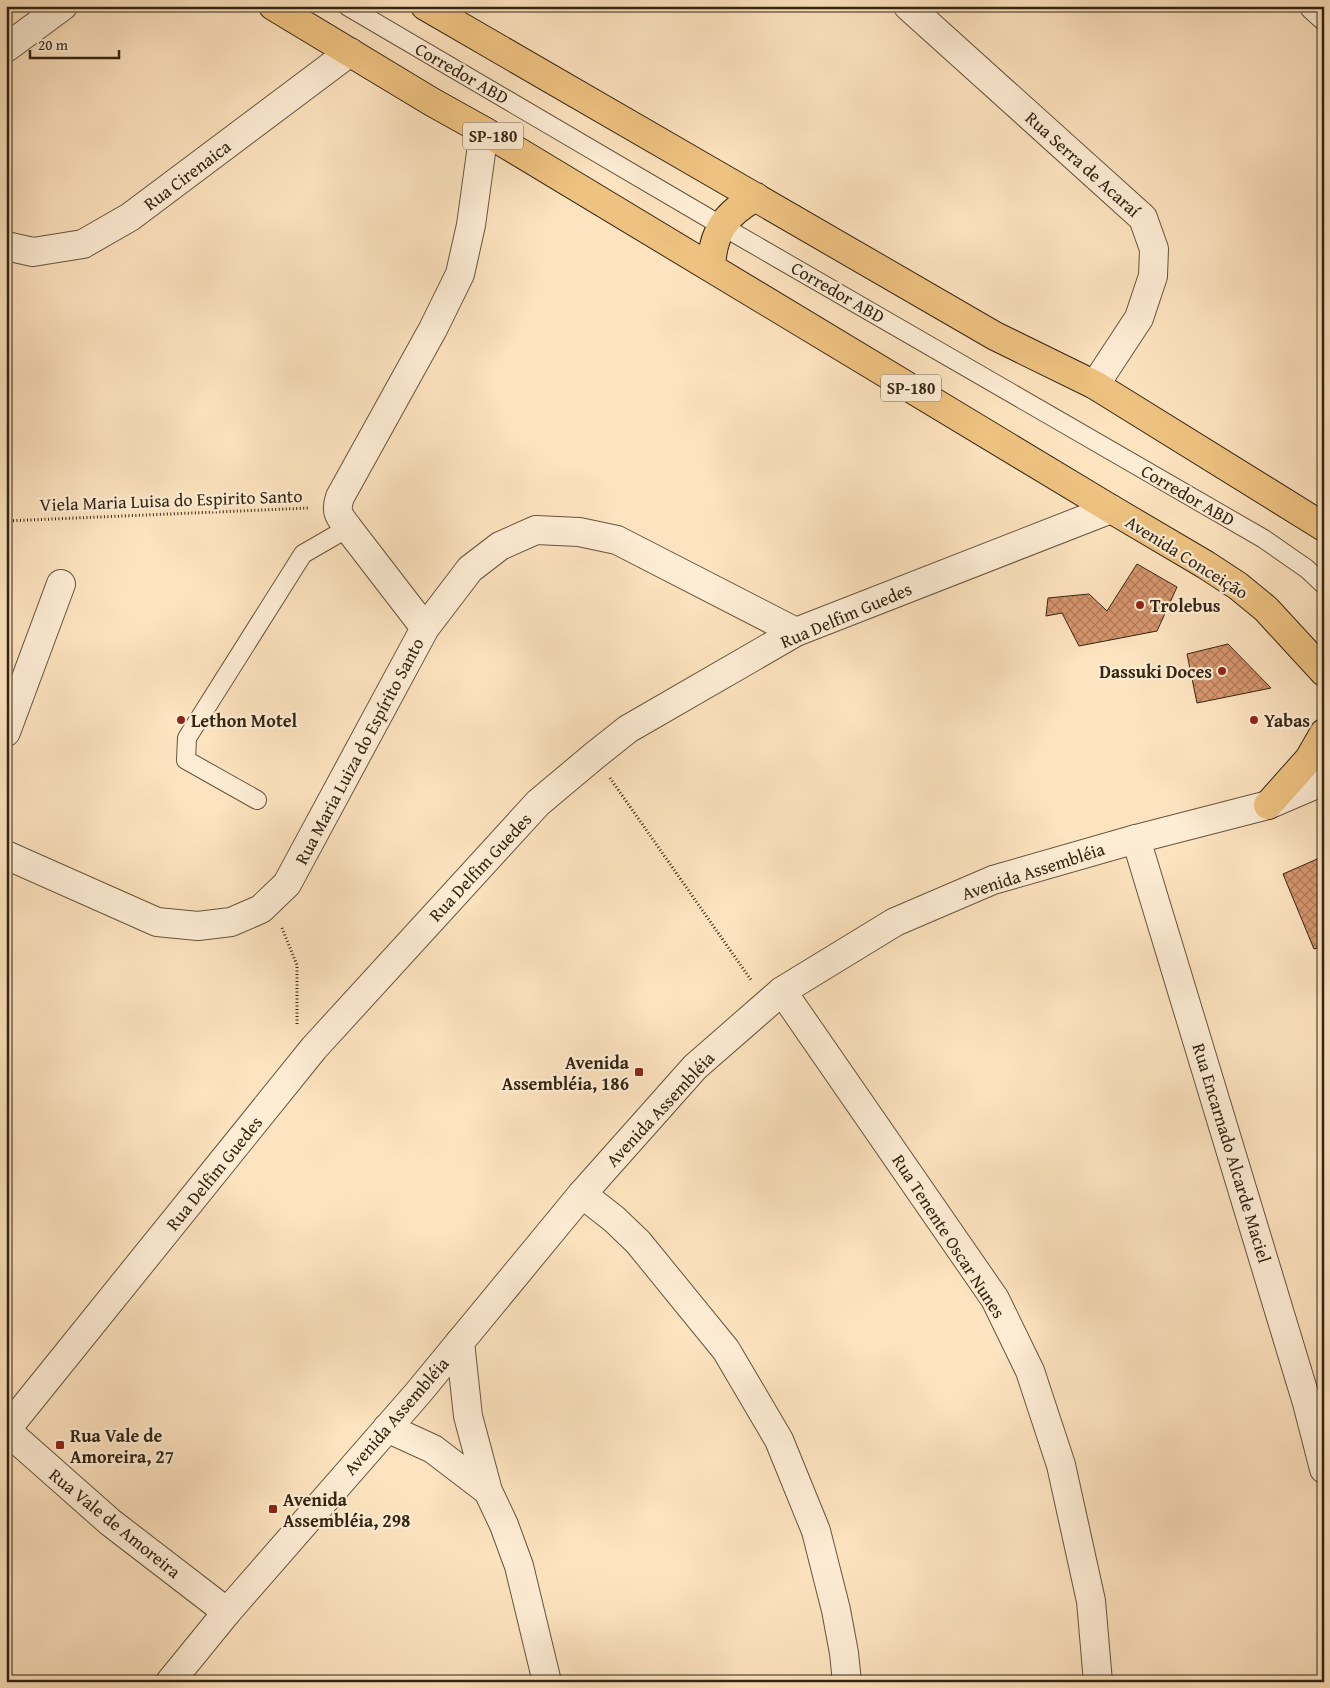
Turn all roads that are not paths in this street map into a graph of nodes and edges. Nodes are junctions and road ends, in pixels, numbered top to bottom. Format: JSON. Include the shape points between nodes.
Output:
{"nodes":[{"id":1,"x":63,"y":6,"type":"edge"},
{"id":2,"x":273,"y":6,"type":"edge"},
{"id":3,"x":347,"y":6,"type":"edge"},
{"id":4,"x":425,"y":6,"type":"edge"},
{"id":5,"x":908,"y":6,"type":"edge"},
{"id":6,"x":1314,"y":6,"type":"edge"},
{"id":7,"x":1324,"y":15,"type":"edge"},
{"id":8,"x":6,"y":48,"type":"edge"},
{"id":9,"x":350,"y":52,"type":"junction"},
{"id":10,"x":484,"y":130,"type":"junction"},
{"id":11,"x":756,"y":197,"type":"junction"},
{"id":12,"x":722,"y":226,"type":"junction"},
{"id":13,"x":6,"y":246,"type":"edge"},
{"id":14,"x":711,"y":267,"type":"junction"},
{"id":15,"x":1095,"y":385,"type":"junction"},
{"id":16,"x":1111,"y":509,"type":"junction"},
{"id":17,"x":343,"y":517,"type":"junction"},
{"id":18,"x":1324,"y":527,"type":"edge"},
{"id":19,"x":62,"y":584,"type":"dead end"},
{"id":20,"x":1324,"y":585,"type":"edge"},
{"id":21,"x":425,"y":628,"type":"junction"},
{"id":22,"x":796,"y":632,"type":"junction"},
{"id":23,"x":1324,"y":672,"type":"edge"},
{"id":24,"x":6,"y":732,"type":"edge"},
{"id":25,"x":1324,"y":732,"type":"edge"},
{"id":26,"x":1324,"y":782,"type":"edge"},
{"id":27,"x":257,"y":800,"type":"dead end"},
{"id":28,"x":1268,"y":805,"type":"junction"},
{"id":29,"x":1136,"y":839,"type":"junction"},
{"id":30,"x":6,"y":855,"type":"edge"},
{"id":31,"x":775,"y":997,"type":"junction"},
{"id":32,"x":582,"y":1194,"type":"junction"},
{"id":33,"x":460,"y":1342,"type":"junction"},
{"id":34,"x":387,"y":1428,"type":"junction"},
{"id":35,"x":6,"y":1430,"type":"edge"},
{"id":36,"x":1324,"y":1469,"type":"edge"},
{"id":37,"x":488,"y":1491,"type":"junction"},
{"id":38,"x":227,"y":1612,"type":"junction"},
{"id":39,"x":170,"y":1682,"type":"edge"},
{"id":40,"x":547,"y":1682,"type":"edge"},
{"id":41,"x":847,"y":1682,"type":"edge"},
{"id":42,"x":1098,"y":1682,"type":"edge"}],
"edges":[{"from":1,"to":8,"type":"street"},
{"from":2,"to":9,"type":"main road","number":"SP-180"},
{"from":3,"to":12,"type":"lane","name":"Corredor ABD"},
{"from":4,"to":11,"type":"main road"},
{"from":5,"to":15,"type":"street","name":"Rua Serra de Acaraí","via":[[1143,218],[1154,249],[1153,276],[1139,318]]},
{"from":6,"to":7,"type":"street"},
{"from":9,"to":10,"type":"main road","number":"SP-180"},
{"from":9,"to":13,"type":"street","name":"Rua Cirenaica","via":[[122,222],[83,244],[33,252]]},
{"from":10,"to":14,"type":"main road","number":"SP-180"},
{"from":10,"to":17,"type":"street","via":[[471,225],[460,274],[340,497]]},
{"from":11,"to":12,"type":"main road","via":[[732,212]]},
{"from":11,"to":15,"type":"main road","via":[[995,336]]},
{"from":12,"to":14,"type":"main road","via":[[715,240]]},
{"from":12,"to":20,"type":"lane","name":"Corredor ABD","via":[[1264,538]]},
{"from":14,"to":16,"type":"main road","number":"SP-180"},
{"from":15,"to":18,"type":"main road"},
{"from":16,"to":22,"type":"street","name":"Rua Delfim Guedes"},
{"from":16,"to":23,"type":"main road","name":"Avenida Conceição","number":"SP-180","via":[[1238,586],[1266,609]]},
{"from":17,"to":21,"type":"street","name":"Rua Maria Luiza do Espírito Santo"},
{"from":17,"to":27,"type":"lane","via":[[303,554],[187,738],[186,760]]},
{"from":19,"to":24,"type":"street"},
{"from":21,"to":22,"type":"street","via":[[470,569],[500,546],[536,530],[580,532],[618,540]]},
{"from":21,"to":30,"type":"street","name":"Rua Maria Luiza do Espírito Santo","via":[[287,884],[261,909],[231,922],[198,926],[157,922]]},
{"from":22,"to":35,"type":"street","name":"Rua Delfim Guedes","via":[[628,729],[538,803],[314,1048]]},
{"from":25,"to":28,"type":"main road","via":[[1309,759]]},
{"from":26,"to":28,"type":"street","name":"Avenida Assembléia"},
{"from":28,"to":29,"type":"street","name":"Avenida Assembléia"},
{"from":29,"to":31,"type":"street","name":"Avenida Assembléia","via":[[993,880],[895,922]]},
{"from":29,"to":36,"type":"street","name":"Rua Encarnado Alcarde Maciel","via":[[1308,1402]]},
{"from":31,"to":32,"type":"street","name":"Avenida Assembléia","via":[[695,1067]]},
{"from":31,"to":42,"type":"street","name":"Rua Tenente Oscar Nunes","via":[[995,1299],[1030,1371],[1063,1475],[1091,1601]]},
{"from":32,"to":33,"type":"street","name":"Avenida Assembléia"},
{"from":32,"to":41,"type":"street","via":[[638,1242],[726,1350],[779,1440],[816,1530],[836,1610]]},
{"from":33,"to":34,"type":"street","name":"Avenida Assembléia"},
{"from":33,"to":37,"type":"street","via":[[468,1416]]},
{"from":34,"to":37,"type":"street","via":[[433,1449]]},
{"from":34,"to":38,"type":"street","name":"Avenida Assembléia"},
{"from":35,"to":38,"type":"street","name":"Rua Vale de Amoreira","via":[[110,1522]]},
{"from":37,"to":40,"type":"street","via":[[519,1566]]},
{"from":38,"to":39,"type":"street","name":"Avenida Assembléia"}]}
